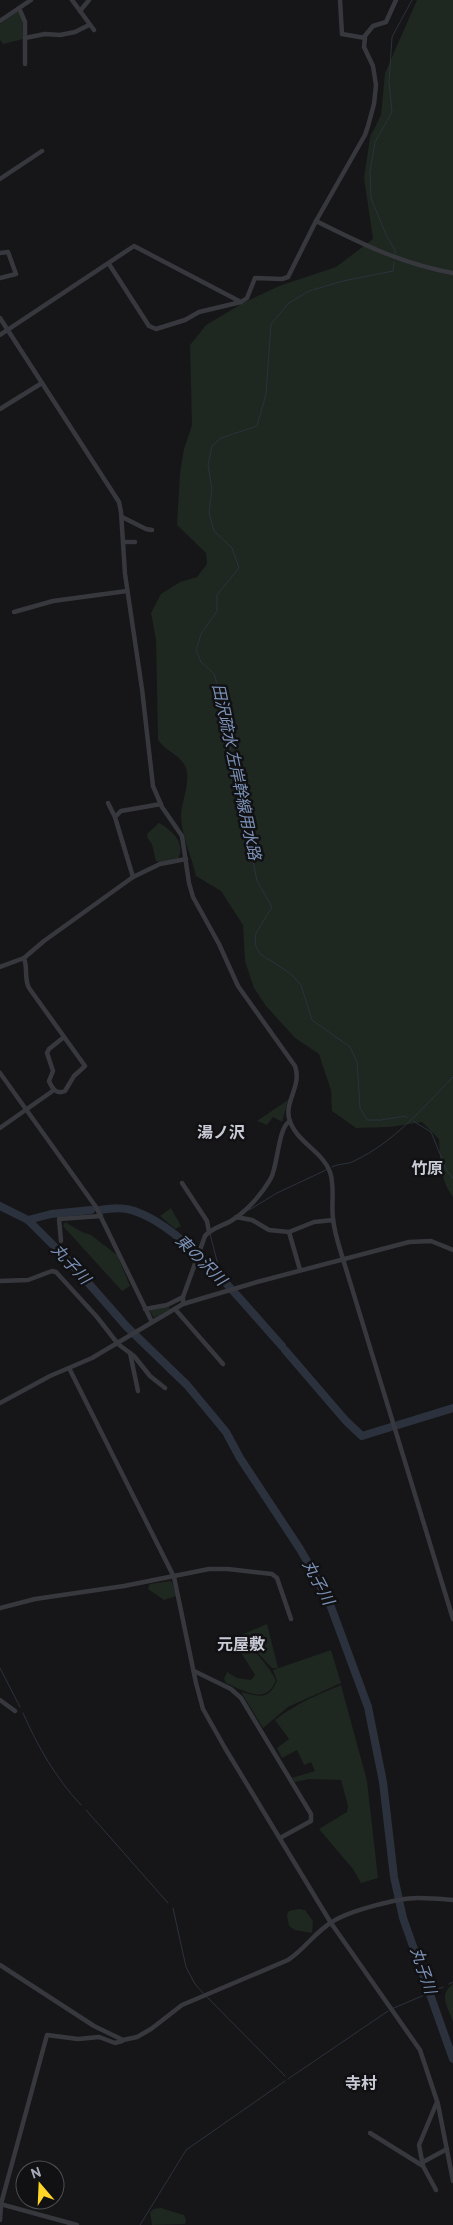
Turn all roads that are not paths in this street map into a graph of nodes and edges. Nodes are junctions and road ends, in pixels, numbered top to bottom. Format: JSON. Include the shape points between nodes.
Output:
{"nodes":[{"id":1,"x":31,"y":0,"type":"edge"},
{"id":2,"x":72,"y":0,"type":"edge"},
{"id":3,"x":89,"y":0,"type":"edge"},
{"id":4,"x":340,"y":0,"type":"edge"},
{"id":5,"x":396,"y":0,"type":"edge"},
{"id":6,"x":19,"y":8,"type":"junction"},
{"id":7,"x":80,"y":11,"type":"junction"},
{"id":8,"x":0,"y":21,"type":"edge"},
{"id":9,"x":89,"y":24,"type":"junction"},
{"id":10,"x":94,"y":30,"type":"dead end"},
{"id":11,"x":364,"y":37,"type":"junction"},
{"id":12,"x":26,"y":38,"type":"junction"},
{"id":13,"x":25,"y":64,"type":"dead end"},
{"id":14,"x":42,"y":151,"type":"dead end"},
{"id":15,"x":0,"y":179,"type":"edge"},
{"id":16,"x":316,"y":221,"type":"junction"},
{"id":17,"x":0,"y":253,"type":"edge"},
{"id":18,"x":109,"y":264,"type":"junction"},
{"id":19,"x":453,"y":274,"type":"edge"},
{"id":20,"x":0,"y":278,"type":"edge"},
{"id":21,"x":241,"y":302,"type":"junction"},
{"id":22,"x":0,"y":318,"type":"edge"},
{"id":23,"x":8,"y":330,"type":"junction"},
{"id":24,"x":0,"y":335,"type":"edge"},
{"id":25,"x":42,"y":382,"type":"junction"},
{"id":26,"x":0,"y":409,"type":"edge"},
{"id":27,"x":122,"y":517,"type":"junction"},
{"id":28,"x":152,"y":530,"type":"dead end"},
{"id":29,"x":123,"y":542,"type":"junction"},
{"id":30,"x":135,"y":542,"type":"dead end"},
{"id":31,"x":127,"y":591,"type":"junction"},
{"id":32,"x":14,"y":612,"type":"dead end"},
{"id":33,"x":108,"y":803,"type":"dead end"},
{"id":34,"x":161,"y":804,"type":"junction"},
{"id":35,"x":114,"y":817,"type":"junction"},
{"id":36,"x":186,"y":859,"type":"junction"},
{"id":37,"x":133,"y":877,"type":"junction"},
{"id":38,"x":24,"y":958,"type":"junction"},
{"id":39,"x":0,"y":965,"type":"edge"},
{"id":40,"x":64,"y":1037,"type":"junction"},
{"id":41,"x":0,"y":1073,"type":"edge"},
{"id":42,"x":54,"y":1090,"type":"junction"},
{"id":43,"x":26,"y":1110,"type":"junction"},
{"id":44,"x":290,"y":1121,"type":"junction"},
{"id":45,"x":0,"y":1128,"type":"edge"},
{"id":46,"x":182,"y":1182,"type":"dead end"},
{"id":47,"x":101,"y":1216,"type":"junction"},
{"id":48,"x":236,"y":1217,"type":"junction"},
{"id":49,"x":333,"y":1220,"type":"junction"},
{"id":50,"x":209,"y":1232,"type":"junction"},
{"id":51,"x":288,"y":1232,"type":"junction"},
{"id":52,"x":61,"y":1241,"type":"dead end"},
{"id":53,"x":453,"y":1250,"type":"edge"},
{"id":54,"x":343,"y":1259,"type":"junction"},
{"id":55,"x":300,"y":1270,"type":"junction"},
{"id":56,"x":0,"y":1281,"type":"edge"},
{"id":57,"x":183,"y":1297,"type":"junction"},
{"id":58,"x":183,"y":1304,"type":"junction"},
{"id":59,"x":145,"y":1308,"type":"junction"},
{"id":60,"x":176,"y":1309,"type":"junction"},
{"id":61,"x":150,"y":1323,"type":"junction"},
{"id":62,"x":118,"y":1344,"type":"junction"},
{"id":63,"x":130,"y":1353,"type":"junction"},
{"id":64,"x":223,"y":1364,"type":"dead end"},
{"id":65,"x":69,"y":1368,"type":"junction"},
{"id":66,"x":165,"y":1388,"type":"dead end"},
{"id":67,"x":138,"y":1391,"type":"dead end"},
{"id":68,"x":0,"y":1402,"type":"edge"},
{"id":69,"x":174,"y":1577,"type":"junction"},
{"id":70,"x":0,"y":1608,"type":"edge"},
{"id":71,"x":291,"y":1618,"type":"dead end"},
{"id":72,"x":453,"y":1619,"type":"edge"},
{"id":73,"x":194,"y":1671,"type":"junction"},
{"id":74,"x":0,"y":1700,"type":"edge"},
{"id":75,"x":15,"y":1711,"type":"dead end"},
{"id":76,"x":280,"y":1838,"type":"junction"},
{"id":77,"x":453,"y":1900,"type":"edge"},
{"id":78,"x":330,"y":1922,"type":"junction"},
{"id":79,"x":0,"y":1965,"type":"edge"},
{"id":80,"x":123,"y":2040,"type":"junction"},
{"id":81,"x":437,"y":2102,"type":"junction"},
{"id":82,"x":370,"y":2133,"type":"dead end"},
{"id":83,"x":447,"y":2149,"type":"junction"},
{"id":84,"x":423,"y":2164,"type":"junction"},
{"id":85,"x":453,"y":2181,"type":"edge"},
{"id":86,"x":436,"y":2190,"type":"dead end"},
{"id":87,"x":0,"y":2204,"type":"edge"},
{"id":88,"x":0,"y":2220,"type":"edge"},
{"id":89,"x":77,"y":2225,"type":"edge"}],
"edges":[{"from":1,"to":6,"type":"street"},
{"from":2,"to":7,"type":"street"},
{"from":3,"to":7,"type":"street"},
{"from":4,"to":11,"type":"street","via":[[342,34]]},
{"from":5,"to":11,"type":"street","via":[[386,22],[372,26]]},
{"from":6,"to":8,"type":"street"},
{"from":6,"to":12,"type":"street","via":[[24,17]]},
{"from":7,"to":9,"type":"street"},
{"from":9,"to":10,"type":"street"},
{"from":9,"to":12,"type":"street","via":[[75,32]]},
{"from":11,"to":16,"type":"street","via":[[364,47],[375,73],[374,104],[365,135]]},
{"from":12,"to":13,"type":"street"},
{"from":14,"to":15,"type":"street"},
{"from":16,"to":19,"type":"street","via":[[386,255]]},
{"from":16,"to":21,"type":"street","via":[[288,277],[255,278],[247,298]]},
{"from":17,"to":20,"type":"street","via":[[8,252],[16,274]]},
{"from":18,"to":21,"type":"street","via":[[134,246]]},
{"from":18,"to":21,"type":"street","via":[[152,329],[185,320],[199,312]]},
{"from":18,"to":23,"type":"street"},
{"from":22,"to":23,"type":"street"},
{"from":23,"to":24,"type":"street"},
{"from":23,"to":25,"type":"street"},
{"from":25,"to":26,"type":"street"},
{"from":25,"to":27,"type":"street","via":[[116,497]]},
{"from":27,"to":28,"type":"street"},
{"from":27,"to":29,"type":"street"},
{"from":29,"to":30,"type":"street"},
{"from":29,"to":31,"type":"street"},
{"from":31,"to":32,"type":"street","via":[[53,601]]},
{"from":31,"to":34,"type":"street","via":[[153,786]]},
{"from":33,"to":35,"type":"street"},
{"from":34,"to":35,"type":"street","via":[[121,811]]},
{"from":34,"to":36,"type":"street","via":[[182,836]]},
{"from":35,"to":37,"type":"street"},
{"from":36,"to":37,"type":"street","via":[[160,864]]},
{"from":36,"to":44,"type":"street","via":[[193,897],[238,986],[295,1066],[298,1079]]},
{"from":37,"to":38,"type":"street"},
{"from":38,"to":39,"type":"street"},
{"from":38,"to":40,"type":"street","via":[[26,983]]},
{"from":40,"to":42,"type":"street","via":[[47,1053],[53,1069],[49,1081]]},
{"from":40,"to":42,"type":"street","via":[[86,1066],[64,1091]]},
{"from":41,"to":43,"type":"street"},
{"from":42,"to":43,"type":"street"},
{"from":43,"to":45,"type":"street"},
{"from":43,"to":47,"type":"street"},
{"from":44,"to":48,"type":"street","via":[[284,1126],[271,1178],[261,1194]]},
{"from":44,"to":49,"type":"street","via":[[296,1134],[327,1165],[332,1182]]},
{"from":46,"to":50,"type":"street","via":[[207,1221]]},
{"from":47,"to":52,"type":"street","via":[[59,1219]]},
{"from":47,"to":59,"type":"street"},
{"from":48,"to":50,"type":"street"},
{"from":48,"to":51,"type":"street","via":[[252,1220],[269,1230]]},
{"from":49,"to":51,"type":"street","via":[[314,1222]]},
{"from":49,"to":54,"type":"street"},
{"from":50,"to":57,"type":"street","via":[[199,1249]]},
{"from":51,"to":55,"type":"street"},
{"from":53,"to":54,"type":"street","via":[[431,1241],[421,1241]]},
{"from":54,"to":55,"type":"street"},
{"from":54,"to":72,"type":"street"},
{"from":55,"to":58,"type":"street"},
{"from":56,"to":62,"type":"street","via":[[28,1280],[56,1272]]},
{"from":57,"to":58,"type":"street"},
{"from":57,"to":59,"type":"street","via":[[167,1305]]},
{"from":58,"to":60,"type":"street"},
{"from":59,"to":61,"type":"street"},
{"from":60,"to":61,"type":"street"},
{"from":60,"to":64,"type":"street"},
{"from":61,"to":62,"type":"street"},
{"from":62,"to":63,"type":"street"},
{"from":62,"to":65,"type":"street"},
{"from":63,"to":66,"type":"street"},
{"from":63,"to":67,"type":"street"},
{"from":65,"to":68,"type":"street"},
{"from":65,"to":69,"type":"street"},
{"from":69,"to":70,"type":"street","via":[[36,1599]]},
{"from":69,"to":71,"type":"street","via":[[209,1569],[272,1574],[280,1582]]},
{"from":69,"to":73,"type":"street"},
{"from":73,"to":76,"type":"street","via":[[198,1695],[207,1715]]},
{"from":73,"to":76,"type":"street","via":[[231,1689],[241,1698],[311,1814],[310,1821]]},
{"from":74,"to":75,"type":"street"},
{"from":76,"to":78,"type":"street"},
{"from":77,"to":78,"type":"street","via":[[416,1898]]},
{"from":78,"to":80,"type":"street","via":[[288,1960],[182,2005],[137,2037]]},
{"from":78,"to":81,"type":"street","via":[[420,2050]]},
{"from":79,"to":80,"type":"street","via":[[94,2026]]},
{"from":80,"to":87,"type":"street","via":[[115,2043],[99,2038],[47,2035]]},
{"from":81,"to":83,"type":"street"},
{"from":81,"to":84,"type":"street","via":[[420,2141]]},
{"from":82,"to":84,"type":"street"},
{"from":83,"to":84,"type":"street"},
{"from":83,"to":85,"type":"street"},
{"from":84,"to":86,"type":"street"},
{"from":87,"to":88,"type":"street"},
{"from":87,"to":89,"type":"street"}]}
